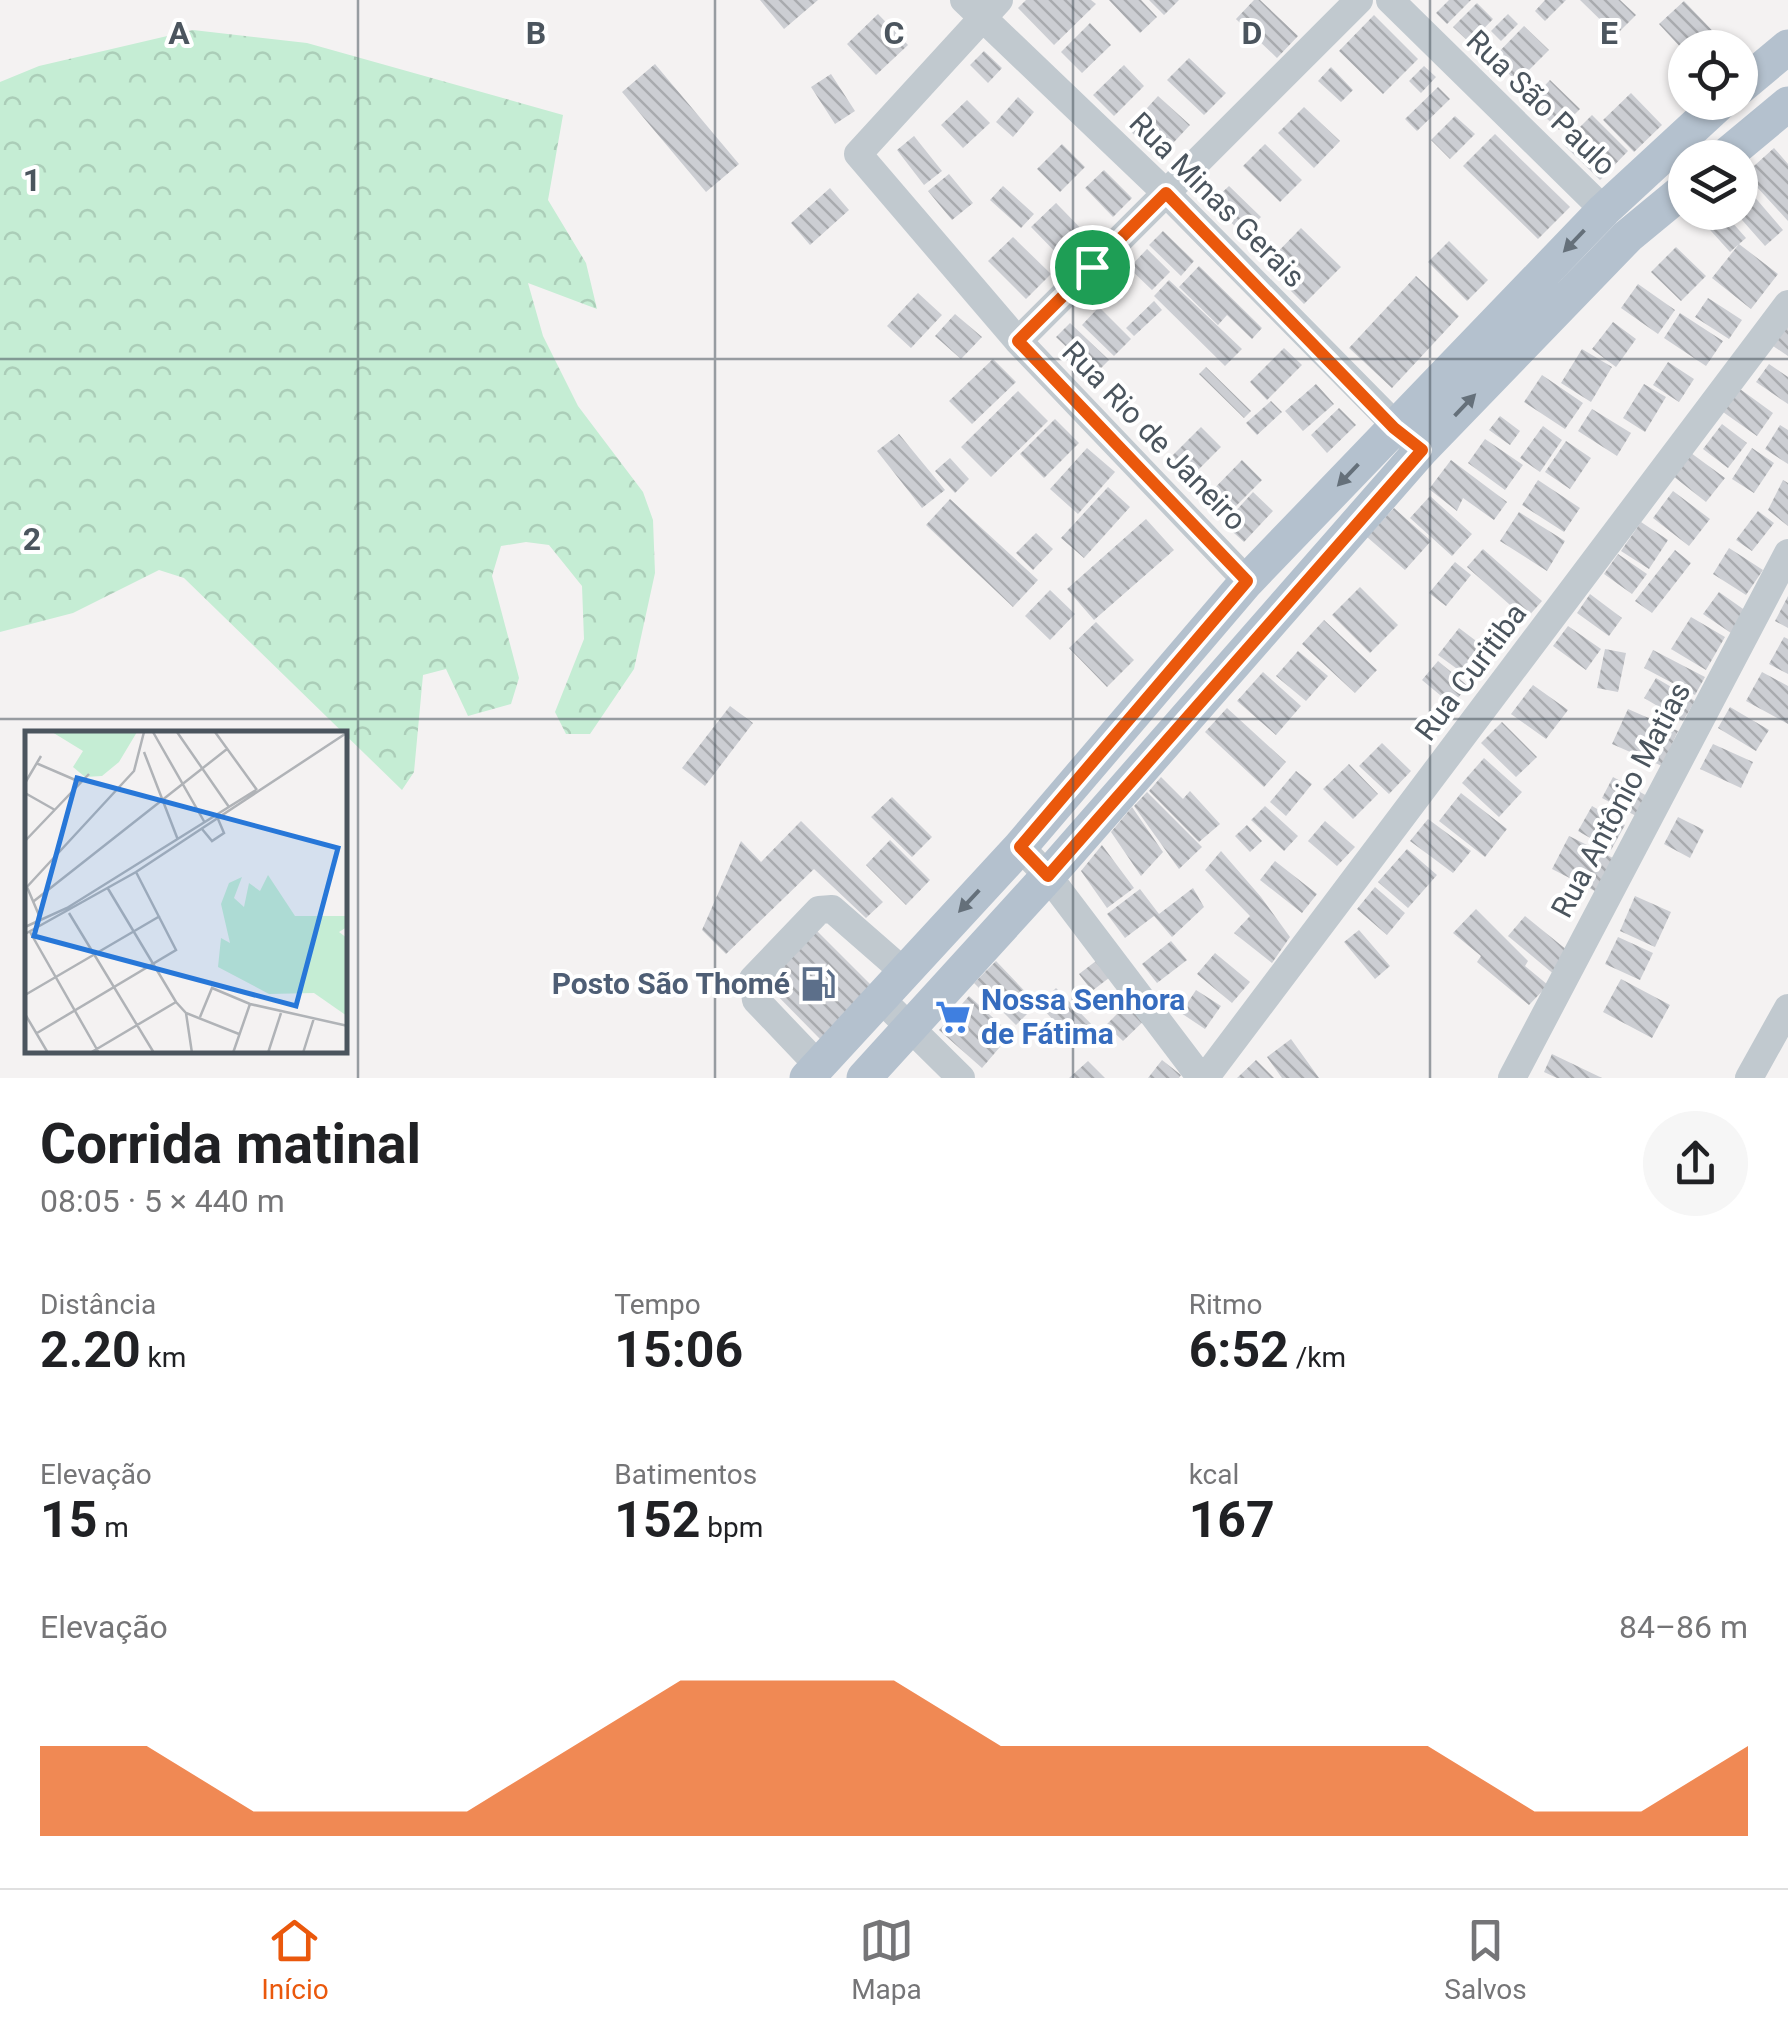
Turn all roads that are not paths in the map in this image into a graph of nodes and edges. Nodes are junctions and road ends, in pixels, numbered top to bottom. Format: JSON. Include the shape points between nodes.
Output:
{"nodes":[{"id":1,"x":1359,"y":0,"type":"edge"},
{"id":2,"x":1390,"y":0,"type":"edge"},
{"id":3,"x":981,"y":6,"type":"edge"},
{"id":4,"x":1788,"y":47,"type":"edge"},
{"id":5,"x":1758,"y":72,"type":"edge"},
{"id":6,"x":1784,"y":116,"type":"edge"},
{"id":7,"x":1702,"y":120,"type":"edge"},
{"id":8,"x":1749,"y":140,"type":"edge"},
{"id":9,"x":1166,"y":193,"type":"junction"},
{"id":10,"x":1668,"y":203,"type":"edge"},
{"id":11,"x":1604,"y":210,"type":"junction"},
{"id":12,"x":1788,"y":304,"type":"edge"},
{"id":13,"x":1018,"y":341,"type":"junction"},
{"id":14,"x":1408,"y":439,"type":"junction"},
{"id":15,"x":1788,"y":553,"type":"edge"},
{"id":16,"x":1247,"y":581,"type":"junction"},
{"id":17,"x":1106,"y":745,"type":"junction"},
{"id":18,"x":1135,"y":773,"type":"junction"},
{"id":19,"x":1020,"y":847,"type":"junction"},
{"id":20,"x":1048,"y":876,"type":"junction"},
{"id":21,"x":904,"y":971,"type":"junction"},
{"id":22,"x":880,"y":997,"type":"junction"},
{"id":23,"x":1788,"y":1008,"type":"edge"},
{"id":24,"x":911,"y":1027,"type":"junction"},
{"id":25,"x":1766,"y":1066,"type":"edge"},
{"id":26,"x":813,"y":1072,"type":"edge"},
{"id":27,"x":864,"y":1078,"type":"edge"},
{"id":28,"x":961,"y":1078,"type":"edge"},
{"id":29,"x":1203,"y":1078,"type":"edge"},
{"id":30,"x":1512,"y":1078,"type":"edge"}],
"edges":[{"from":1,"to":9,"type":"street"},
{"from":2,"to":11,"type":"street","name":"Rua São Paulo"},
{"from":3,"to":9,"type":"street","name":"Rua Minas Gerais"},
{"from":3,"to":13,"type":"street","name":"Rua Rio de Janeiro","via":[[858,154]]},
{"from":4,"to":5,"type":"main road"},
{"from":6,"to":8,"type":"main road"},
{"from":7,"to":11,"type":"main road"},
{"from":9,"to":13,"type":"street"},
{"from":9,"to":14,"type":"street","name":"Rua Minas Gerais"},
{"from":14,"to":10,"type":"main road","one_way":true},
{"from":11,"to":14,"type":"main road","one_way":true},
{"from":12,"to":29,"type":"street","name":"Rua Curitiba"},
{"from":13,"to":16,"type":"street","name":"Rua Rio de Janeiro"},
{"from":14,"to":16,"type":"main road","one_way":true},
{"from":14,"to":18,"type":"main road"},
{"from":15,"to":30,"type":"street","name":"Rua Antônio Matias"},
{"from":16,"to":17,"type":"main road"},
{"from":17,"to":18,"type":"main road"},
{"from":17,"to":19,"type":"main road"},
{"from":18,"to":20,"type":"main road"},
{"from":19,"to":20,"type":"street"},
{"from":19,"to":21,"type":"main road","one_way":true},
{"from":20,"to":24,"type":"main road"},
{"from":20,"to":29,"type":"street"},
{"from":21,"to":22,"type":"main road"},
{"from":21,"to":26,"type":"street","via":[[832,909],[819,910],[753,979],[756,1000]]},
{"from":22,"to":24,"type":"street"},
{"from":22,"to":26,"type":"main road"},
{"from":23,"to":25,"type":"street"},
{"from":24,"to":27,"type":"main road"},
{"from":24,"to":28,"type":"street"}]}
